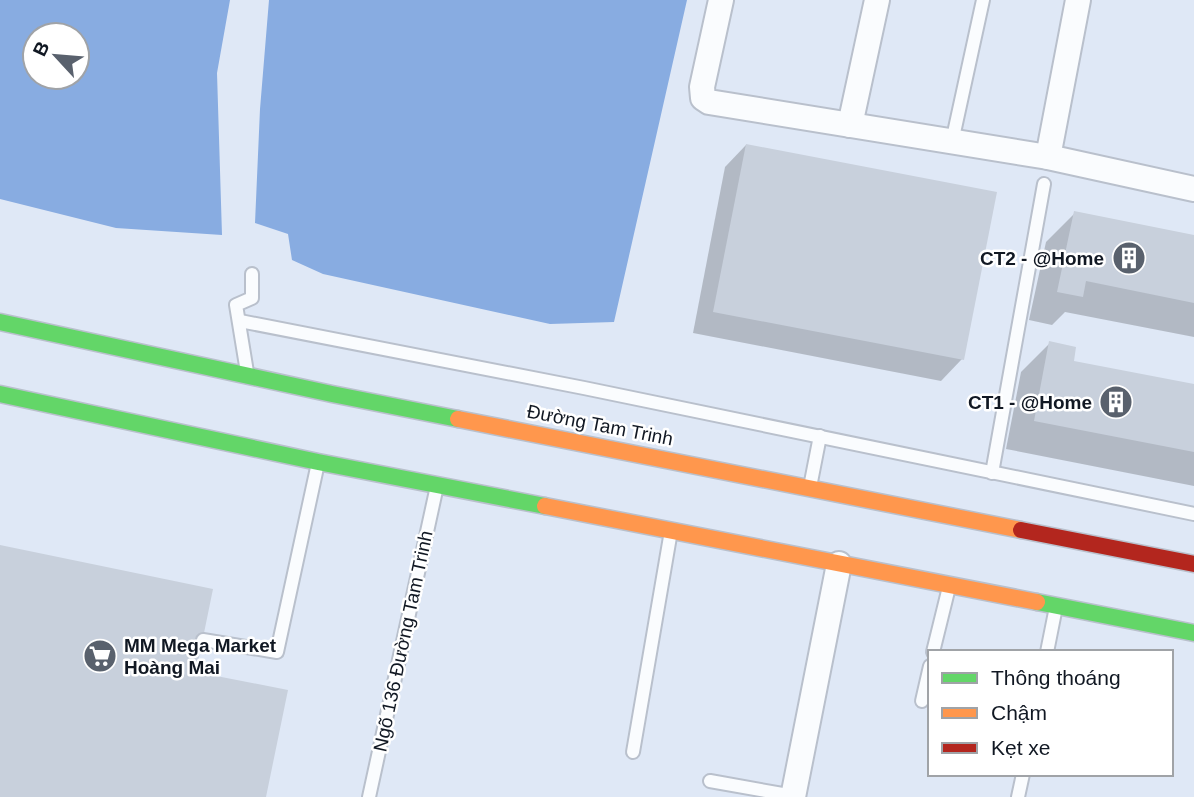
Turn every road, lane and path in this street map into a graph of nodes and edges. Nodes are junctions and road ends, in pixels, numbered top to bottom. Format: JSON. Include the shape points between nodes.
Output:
{"nodes":[{"id":1,"x":721,"y":0,"type":"edge"},
{"id":2,"x":877,"y":0,"type":"edge"},
{"id":3,"x":983,"y":0,"type":"edge"},
{"id":4,"x":1078,"y":0,"type":"edge"},
{"id":5,"x":850,"y":125,"type":"junction"},
{"id":6,"x":952,"y":142,"type":"junction"},
{"id":7,"x":1048,"y":157,"type":"junction"},
{"id":8,"x":1044,"y":184,"type":"dead end"},
{"id":9,"x":1194,"y":188,"type":"edge"},
{"id":10,"x":252,"y":274,"type":"dead end"},
{"id":11,"x":240,"y":321,"type":"junction"},
{"id":12,"x":0,"y":322,"type":"edge"},
{"id":13,"x":248,"y":376,"type":"junction"},
{"id":14,"x":0,"y":394,"type":"edge"},
{"id":15,"x":820,"y":436,"type":"junction"},
{"id":16,"x":318,"y":462,"type":"junction"},
{"id":17,"x":992,"y":473,"type":"junction"},
{"id":18,"x":438,"y":486,"type":"junction"},
{"id":19,"x":810,"y":488,"type":"junction"},
{"id":20,"x":1194,"y":514,"type":"edge"},
{"id":21,"x":671,"y":531,"type":"junction"},
{"id":22,"x":839,"y":564,"type":"junction"},
{"id":23,"x":1194,"y":564,"type":"edge"},
{"id":24,"x":949,"y":586,"type":"junction"},
{"id":25,"x":1056,"y":607,"type":"junction"},
{"id":26,"x":1194,"y":634,"type":"edge"},
{"id":27,"x":203,"y":640,"type":"dead end"},
{"id":28,"x":933,"y":650,"type":"edge"},
{"id":29,"x":1047,"y":650,"type":"edge"},
{"id":30,"x":928,"y":676,"type":"edge"},
{"id":31,"x":922,"y":701,"type":"dead end"},
{"id":32,"x":633,"y":752,"type":"dead end"},
{"id":33,"x":1023,"y":776,"type":"edge"},
{"id":34,"x":710,"y":781,"type":"dead end"},
{"id":35,"x":369,"y":797,"type":"edge"},
{"id":36,"x":794,"y":797,"type":"edge"},
{"id":37,"x":1018,"y":797,"type":"edge"}],
"edges":[{"from":1,"to":5,"type":"street","via":[[703,98]]},
{"from":2,"to":5,"type":"street"},
{"from":3,"to":6,"type":"lane"},
{"from":4,"to":7,"type":"street"},
{"from":5,"to":6,"type":"street"},
{"from":6,"to":7,"type":"street"},
{"from":7,"to":9,"type":"street"},
{"from":8,"to":17,"type":"lane"},
{"from":10,"to":11,"type":"lane","via":[[252,298],[236,305]]},
{"from":11,"to":13,"type":"lane"},
{"from":11,"to":15,"type":"lane"},
{"from":12,"to":13,"type":"main road","name":"Đường Tam Trinh"},
{"from":13,"to":19,"type":"main road","name":"Đường Tam Trinh"},
{"from":14,"to":16,"type":"main road"},
{"from":15,"to":17,"type":"lane"},
{"from":15,"to":19,"type":"lane"},
{"from":16,"to":18,"type":"main road"},
{"from":16,"to":27,"type":"lane","via":[[277,652]]},
{"from":17,"to":20,"type":"lane"},
{"from":18,"to":21,"type":"main road"},
{"from":18,"to":35,"type":"lane","name":"Ngõ 136 Đường Tam Trinh"},
{"from":19,"to":23,"type":"main road","name":"Đường Tam Trinh"},
{"from":21,"to":22,"type":"main road"},
{"from":21,"to":32,"type":"lane"},
{"from":22,"to":24,"type":"main road"},
{"from":22,"to":36,"type":"street"},
{"from":24,"to":25,"type":"main road"},
{"from":24,"to":28,"type":"lane"},
{"from":25,"to":26,"type":"main road"},
{"from":25,"to":29,"type":"lane"},
{"from":30,"to":31,"type":"lane"},
{"from":33,"to":37,"type":"lane"},
{"from":34,"to":36,"type":"lane"}]}
